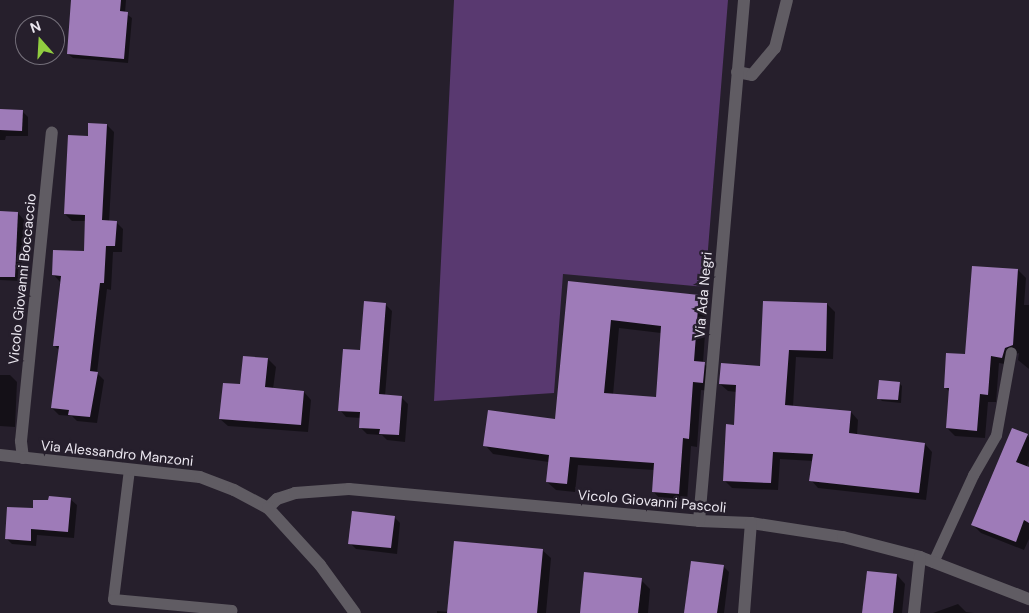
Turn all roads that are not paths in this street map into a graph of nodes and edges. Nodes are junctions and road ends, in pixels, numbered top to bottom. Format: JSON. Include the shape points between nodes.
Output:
{"nodes":[{"id":1,"x":744,"y":0,"type":"edge"},
{"id":2,"x":787,"y":0,"type":"edge"},
{"id":3,"x":737,"y":72,"type":"junction"},
{"id":4,"x":52,"y":133,"type":"dead end"},
{"id":5,"x":1011,"y":352,"type":"dead end"},
{"id":6,"x":0,"y":456,"type":"edge"},
{"id":7,"x":23,"y":458,"type":"junction"},
{"id":8,"x":129,"y":469,"type":"junction"},
{"id":9,"x":268,"y":508,"type":"junction"},
{"id":10,"x":700,"y":521,"type":"junction"},
{"id":11,"x":751,"y":523,"type":"junction"},
{"id":12,"x":920,"y":557,"type":"junction"},
{"id":13,"x":933,"y":562,"type":"junction"},
{"id":14,"x":1029,"y":599,"type":"edge"},
{"id":15,"x":231,"y":613,"type":"edge"},
{"id":16,"x":355,"y":613,"type":"edge"},
{"id":17,"x":744,"y":613,"type":"edge"},
{"id":18,"x":914,"y":613,"type":"edge"}],
"edges":[{"from":1,"to":3,"type":"street","name":"Via Ada Negri"},
{"from":2,"to":3,"type":"street","via":[[775,48],[752,75]]},
{"from":3,"to":10,"type":"street","name":"Via Ada Negri"},
{"from":4,"to":7,"type":"street","name":"Vicolo Giovanni Boccaccio","via":[[22,441]]},
{"from":5,"to":13,"type":"lane","via":[[996,435],[973,475]]},
{"from":6,"to":7,"type":"street","name":"Via Alessandro Manzoni"},
{"from":7,"to":8,"type":"street","name":"Via Alessandro Manzoni"},
{"from":8,"to":9,"type":"street","name":"Via Alessandro Manzoni","via":[[200,477]]},
{"from":8,"to":15,"type":"lane","via":[[113,599],[231,610]]},
{"from":9,"to":10,"type":"street","name":"Vicolo Giovanni Pascoli","via":[[277,499],[295,493],[349,489]]},
{"from":9,"to":16,"type":"street","name":"Via Alessandro Manzoni","via":[[320,565]]},
{"from":10,"to":11,"type":"street","name":"Vicolo Giovanni Pascoli"},
{"from":11,"to":12,"type":"street","name":"Vicolo Giovanni Pascoli","via":[[843,537]]},
{"from":11,"to":17,"type":"street"},
{"from":12,"to":13,"type":"street","name":"Vicolo Giovanni Pascoli"},
{"from":12,"to":18,"type":"street"},
{"from":13,"to":14,"type":"street","name":"Vicolo Giovanni Pascoli"}]}
